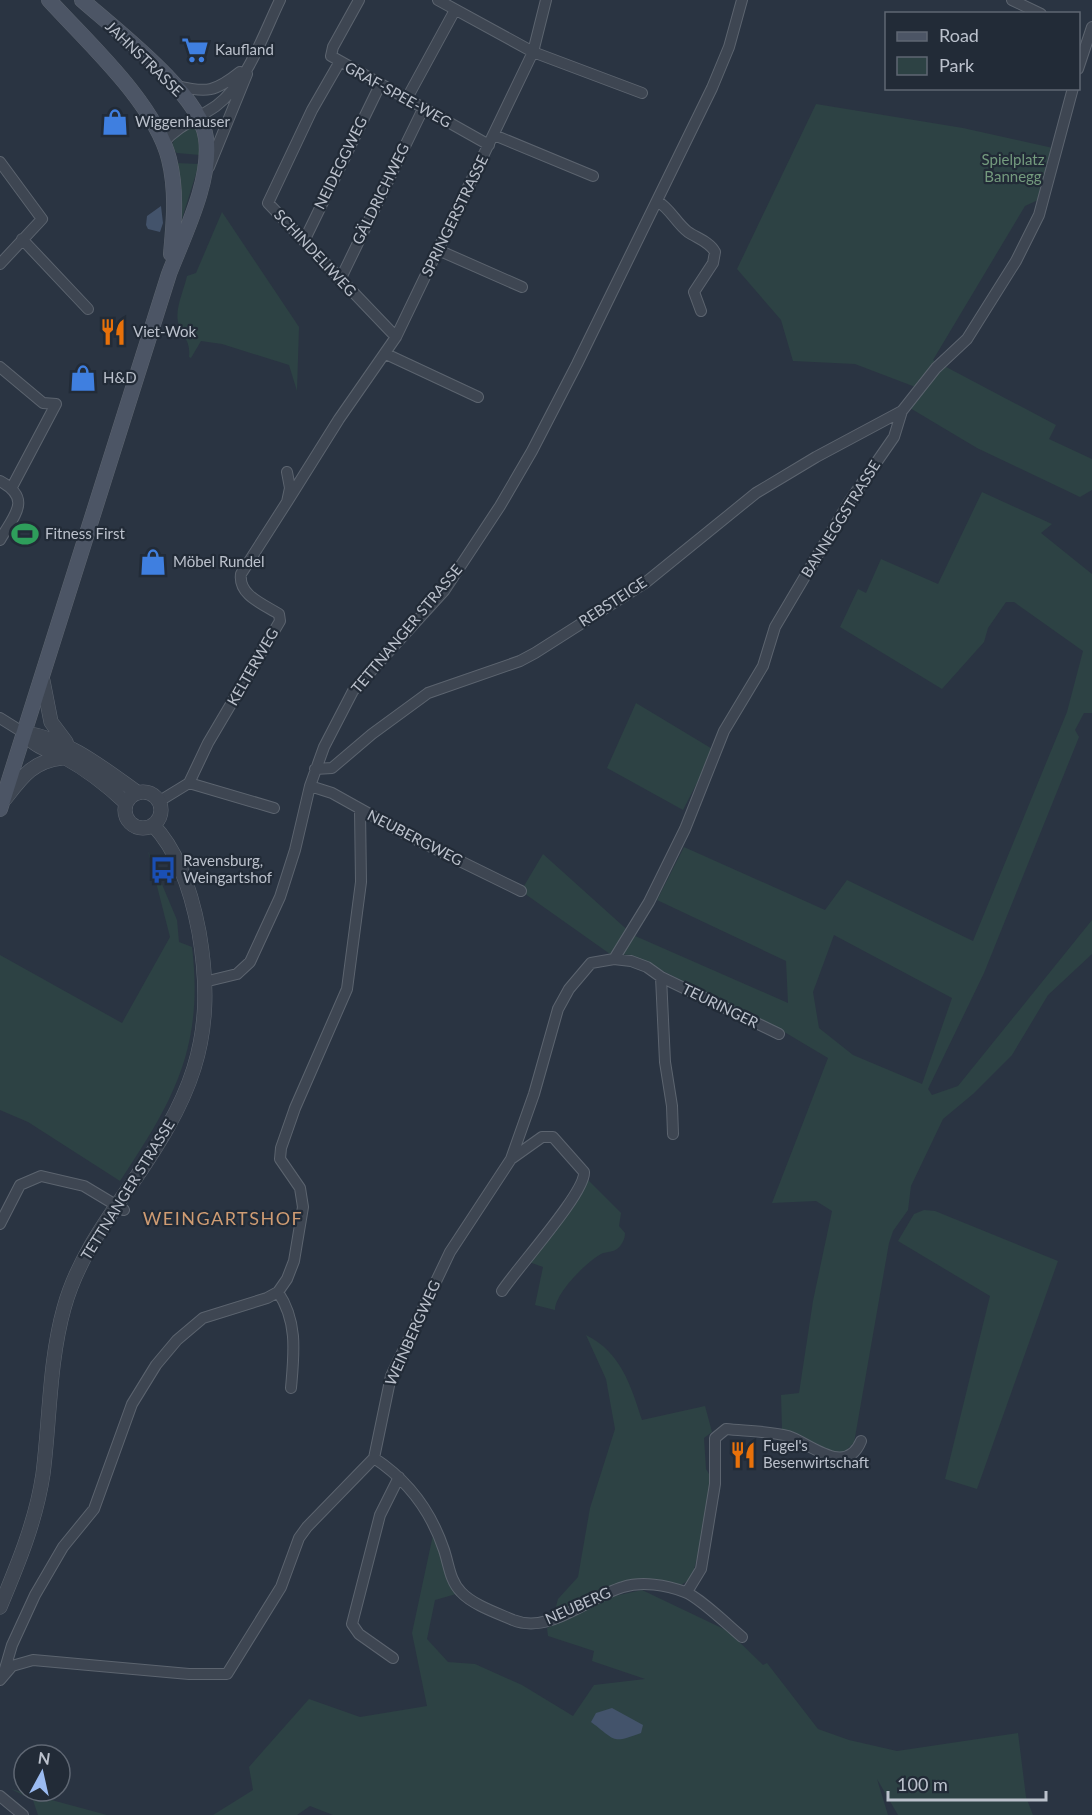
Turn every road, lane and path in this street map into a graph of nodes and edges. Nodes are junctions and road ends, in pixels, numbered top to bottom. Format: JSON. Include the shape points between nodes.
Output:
{"nodes":[{"id":1,"x":49,"y":0,"type":"edge"},
{"id":2,"x":82,"y":0,"type":"edge"},
{"id":3,"x":280,"y":0,"type":"edge"},
{"id":4,"x":359,"y":0,"type":"edge"},
{"id":5,"x":438,"y":0,"type":"edge"},
{"id":6,"x":546,"y":0,"type":"edge"},
{"id":7,"x":742,"y":0,"type":"edge"},
{"id":8,"x":1012,"y":0,"type":"edge"},
{"id":9,"x":455,"y":10,"type":"junction"},
{"id":10,"x":1037,"y":12,"type":"edge"},
{"id":11,"x":1091,"y":31,"type":"edge"},
{"id":12,"x":533,"y":52,"type":"junction"},
{"id":13,"x":339,"y":63,"type":"junction"},
{"id":14,"x":1080,"y":63,"type":"edge"},
{"id":15,"x":249,"y":64,"type":"junction"},
{"id":16,"x":380,"y":85,"type":"junction"},
{"id":17,"x":177,"y":86,"type":"junction"},
{"id":18,"x":1072,"y":90,"type":"edge"},
{"id":19,"x":642,"y":93,"type":"dead end"},
{"id":20,"x":406,"y":100,"type":"junction"},
{"id":21,"x":423,"y":109,"type":"junction"},
{"id":22,"x":198,"y":115,"type":"junction"},
{"id":23,"x":492,"y":140,"type":"junction"},
{"id":24,"x":164,"y":143,"type":"junction"},
{"id":25,"x":0,"y":162,"type":"edge"},
{"id":26,"x":593,"y":176,"type":"dead end"},
{"id":27,"x":199,"y":192,"type":"junction"},
{"id":28,"x":657,"y":201,"type":"junction"},
{"id":29,"x":22,"y":239,"type":"junction"},
{"id":30,"x":304,"y":241,"type":"junction"},
{"id":31,"x":438,"y":250,"type":"junction"},
{"id":32,"x":0,"y":264,"type":"edge"},
{"id":33,"x":169,"y":274,"type":"junction"},
{"id":34,"x":340,"y":280,"type":"junction"},
{"id":35,"x":522,"y":287,"type":"dead end"},
{"id":36,"x":88,"y":309,"type":"dead end"},
{"id":37,"x":701,"y":311,"type":"dead end"},
{"id":38,"x":396,"y":337,"type":"junction"},
{"id":39,"x":386,"y":354,"type":"junction"},
{"id":40,"x":0,"y":367,"type":"edge"},
{"id":41,"x":478,"y":397,"type":"dead end"},
{"id":42,"x":902,"y":411,"type":"junction"},
{"id":43,"x":339,"y":419,"type":"joint"},
{"id":44,"x":287,"y":472,"type":"dead end"},
{"id":45,"x":0,"y":481,"type":"edge"},
{"id":46,"x":12,"y":488,"type":"junction"},
{"id":47,"x":286,"y":502,"type":"junction"},
{"id":48,"x":0,"y":540,"type":"edge"},
{"id":49,"x":43,"y":681,"type":"junction"},
{"id":50,"x":0,"y":718,"type":"edge"},
{"id":51,"x":24,"y":733,"type":"junction"},
{"id":52,"x":68,"y":753,"type":"junction"},
{"id":53,"x":315,"y":770,"type":"junction"},
{"id":54,"x":189,"y":783,"type":"junction"},
{"id":55,"x":310,"y":786,"type":"junction"},
{"id":56,"x":138,"y":793,"type":"junction"},
{"id":57,"x":158,"y":802,"type":"junction"},
{"id":58,"x":126,"y":803,"type":"junction"},
{"id":59,"x":1,"y":806,"type":"edge"},
{"id":60,"x":274,"y":808,"type":"dead end"},
{"id":61,"x":360,"y":810,"type":"junction"},
{"id":62,"x":153,"y":825,"type":"junction"},
{"id":63,"x":521,"y":891,"type":"dead end"},
{"id":64,"x":614,"y":959,"type":"junction"},
{"id":65,"x":661,"y":977,"type":"junction"},
{"id":66,"x":204,"y":982,"type":"junction"},
{"id":67,"x":779,"y":1034,"type":"dead end"},
{"id":68,"x":673,"y":1134,"type":"dead end"},
{"id":69,"x":511,"y":1159,"type":"junction"},
{"id":70,"x":120,"y":1207,"type":"junction"},
{"id":71,"x":0,"y":1224,"type":"edge"},
{"id":72,"x":502,"y":1291,"type":"dead end"},
{"id":73,"x":278,"y":1292,"type":"junction"},
{"id":74,"x":291,"y":1388,"type":"dead end"},
{"id":75,"x":861,"y":1441,"type":"dead end"},
{"id":76,"x":374,"y":1458,"type":"junction"},
{"id":77,"x":399,"y":1478,"type":"junction"},
{"id":78,"x":687,"y":1592,"type":"junction"},
{"id":79,"x":0,"y":1607,"type":"edge"},
{"id":80,"x":742,"y":1637,"type":"dead end"},
{"id":81,"x":393,"y":1658,"type":"dead end"},
{"id":82,"x":1,"y":1677,"type":"edge"},
{"id":83,"x":0,"y":1796,"type":"edge"},
{"id":84,"x":23,"y":1815,"type":"edge"}],
"edges":[{"from":1,"to":24,"type":"main road","name":"JAHNSTRASSE","via":[[121,78]]},
{"from":2,"to":17,"type":"main road","name":"JAHNSTRASSE"},
{"from":3,"to":15,"type":"street"},
{"from":4,"to":13,"type":"street","name":"GRAF-SPEE-WEG","via":[[333,47],[331,56]]},
{"from":5,"to":9,"type":"street"},
{"from":6,"to":12,"type":"street","name":"SPRINGERSTRASSE"},
{"from":7,"to":28,"type":"street","name":"TETTNANGER STRASSE","via":[[712,88]]},
{"from":8,"to":10,"type":"street"},
{"from":9,"to":12,"type":"street"},
{"from":9,"to":20,"type":"street"},
{"from":11,"to":14,"type":"street"},
{"from":12,"to":19,"type":"street"},
{"from":12,"to":23,"type":"street","name":"SPRINGERSTRASSE"},
{"from":13,"to":16,"type":"street","name":"GRAF-SPEE-WEG"},
{"from":13,"to":30,"type":"street","name":"SCHINDELIWEG","via":[[268,203]]},
{"from":15,"to":17,"type":"street","via":[[212,90]]},
{"from":15,"to":22,"type":"street","via":[[216,105]]},
{"from":15,"to":27,"type":"street","via":[[247,78]]},
{"from":16,"to":20,"type":"street","name":"GRAF-SPEE-WEG"},
{"from":16,"to":30,"type":"street","name":"NEIDEGGWEG"},
{"from":17,"to":22,"type":"main road","name":"JAHNSTRASSE"},
{"from":18,"to":42,"type":"street","name":"BANNEGGSTRASSE","via":[[1039,215],[1016,261],[967,339],[936,368]]},
{"from":20,"to":21,"type":"street","name":"GRAF-SPEE-WEG"},
{"from":21,"to":23,"type":"street","name":"GRAF-SPEE-WEG"},
{"from":21,"to":34,"type":"street","name":"GÄLDRICHWEG"},
{"from":22,"to":24,"type":"street","via":[[176,129]]},
{"from":22,"to":27,"type":"main road","name":"JAHNSTRASSE","via":[[206,139]]},
{"from":23,"to":26,"type":"street","name":"GRAF-SPEE-WEG"},
{"from":23,"to":31,"type":"street","name":"SPRINGERSTRASSE"},
{"from":24,"to":33,"type":"main road","name":"JAHNSTRASSE","via":[[173,178],[175,209]]},
{"from":25,"to":29,"type":"street","via":[[42,219]]},
{"from":27,"to":33,"type":"main road","name":"JAHNSTRASSE"},
{"from":28,"to":37,"type":"street","via":[[686,231],[715,252],[694,292]]},
{"from":28,"to":53,"type":"street","name":"TETTNANGER STRASSE","via":[[532,451],[479,540],[444,591],[353,692]]},
{"from":29,"to":32,"type":"street"},
{"from":29,"to":36,"type":"street"},
{"from":30,"to":34,"type":"street","name":"SCHINDELIWEG"},
{"from":31,"to":35,"type":"street"},
{"from":31,"to":38,"type":"street","name":"SPRINGERSTRASSE"},
{"from":33,"to":49,"type":"main road"},
{"from":34,"to":38,"type":"street","name":"SCHINDELIWEG"},
{"from":38,"to":39,"type":"street","name":"SPRINGERSTRASSE"},
{"from":39,"to":41,"type":"street"},
{"from":39,"to":43,"type":"street","name":"SPRINGERSTRASSE"},
{"from":40,"to":46,"type":"street","via":[[42,403],[56,404]]},
{"from":42,"to":53,"type":"street","name":"REBSTEIGE","via":[[756,493],[645,583],[535,653],[428,693],[332,768]]},
{"from":42,"to":64,"type":"street","name":"BANNEGGSTRASSE","via":[[894,436],[849,501],[775,627],[763,666],[724,731],[685,829],[650,902]]},
{"from":43,"to":47,"type":"street","name":"KELTERWEG"},
{"from":44,"to":47,"type":"street","via":[[290,488]]},
{"from":45,"to":46,"type":"street"},
{"from":46,"to":48,"type":"street","via":[[19,497],[19,506]]},
{"from":47,"to":54,"type":"street","name":"KELTERWEG","via":[[241,573],[240,583],[245,591],[279,614],[280,621],[208,743]]},
{"from":49,"to":51,"type":"main road"},
{"from":49,"to":52,"type":"street","via":[[51,722]]},
{"from":50,"to":51,"type":"street"},
{"from":51,"to":52,"type":"street","via":[[45,736]]},
{"from":51,"to":59,"type":"main road"},
{"from":52,"to":56,"type":"street"},
{"from":52,"to":58,"type":"street"},
{"from":52,"to":59,"type":"street","via":[[33,766]]},
{"from":53,"to":55,"type":"street","name":"TETTNANGER STRASSE"},
{"from":54,"to":57,"type":"street"},
{"from":54,"to":60,"type":"street"},
{"from":55,"to":61,"type":"street","name":"NEUBERGWEG","via":[[332,793]]},
{"from":55,"to":66,"type":"street","name":"TETTNANGER STRASSE","via":[[280,897],[250,962],[237,974]]},
{"from":56,"to":57,"type":"street","via":[[152,795]]},
{"from":56,"to":58,"type":"street"},
{"from":57,"to":62,"type":"street","via":[[161,812]]},
{"from":58,"to":62,"type":"street","via":[[125,814],[130,823],[141,828]]},
{"from":61,"to":63,"type":"street","name":"NEUBERGWEG"},
{"from":61,"to":73,"type":"street","via":[[361,892],[347,989],[281,1148],[280,1158],[300,1188],[303,1208],[294,1261]]},
{"from":62,"to":66,"type":"street","name":"TETTNANGER STRASSE","via":[[184,878],[197,920]]},
{"from":64,"to":65,"type":"street","via":[[647,967]]},
{"from":64,"to":69,"type":"street","name":"WEINBERGWEG","via":[[591,963],[558,1009]]},
{"from":65,"to":67,"type":"street","name":"TEURINGER"},
{"from":65,"to":68,"type":"street","via":[[664,1062]]},
{"from":66,"to":70,"type":"street","name":"TETTNANGER STRASSE","via":[[204,1025],[192,1080],[169,1128]]},
{"from":69,"to":72,"type":"street","name":"WEINBERGWEG","via":[[542,1137],[552,1137],[585,1178]]},
{"from":69,"to":76,"type":"street","name":"WEINBERGWEG","via":[[450,1252],[391,1376]]},
{"from":70,"to":71,"type":"street","via":[[84,1186],[41,1176],[20,1185]]},
{"from":70,"to":79,"type":"street","name":"TETTNANGER STRASSE","via":[[86,1254],[64,1309],[37,1502],[31,1529]]},
{"from":73,"to":74,"type":"street","via":[[292,1319]]},
{"from":73,"to":82,"type":"street","via":[[203,1318],[156,1365],[132,1404],[94,1509],[63,1547],[35,1595]]},
{"from":75,"to":78,"type":"street","via":[[847,1455],[828,1458],[790,1437],[774,1433],[726,1429],[715,1438],[715,1484],[701,1569]]},
{"from":76,"to":77,"type":"street","name":"NEUBERG"},
{"from":76,"to":82,"type":"street","via":[[299,1538],[281,1587],[227,1674],[33,1660],[19,1662]]},
{"from":77,"to":78,"type":"street","name":"NEUBERG","via":[[432,1519],[453,1582],[460,1591],[514,1620],[547,1622],[634,1584]]},
{"from":77,"to":81,"type":"street","via":[[380,1515],[352,1624],[359,1634]]},
{"from":78,"to":80,"type":"street","name":"NEUBERG"},
{"from":83,"to":84,"type":"street"}]}
